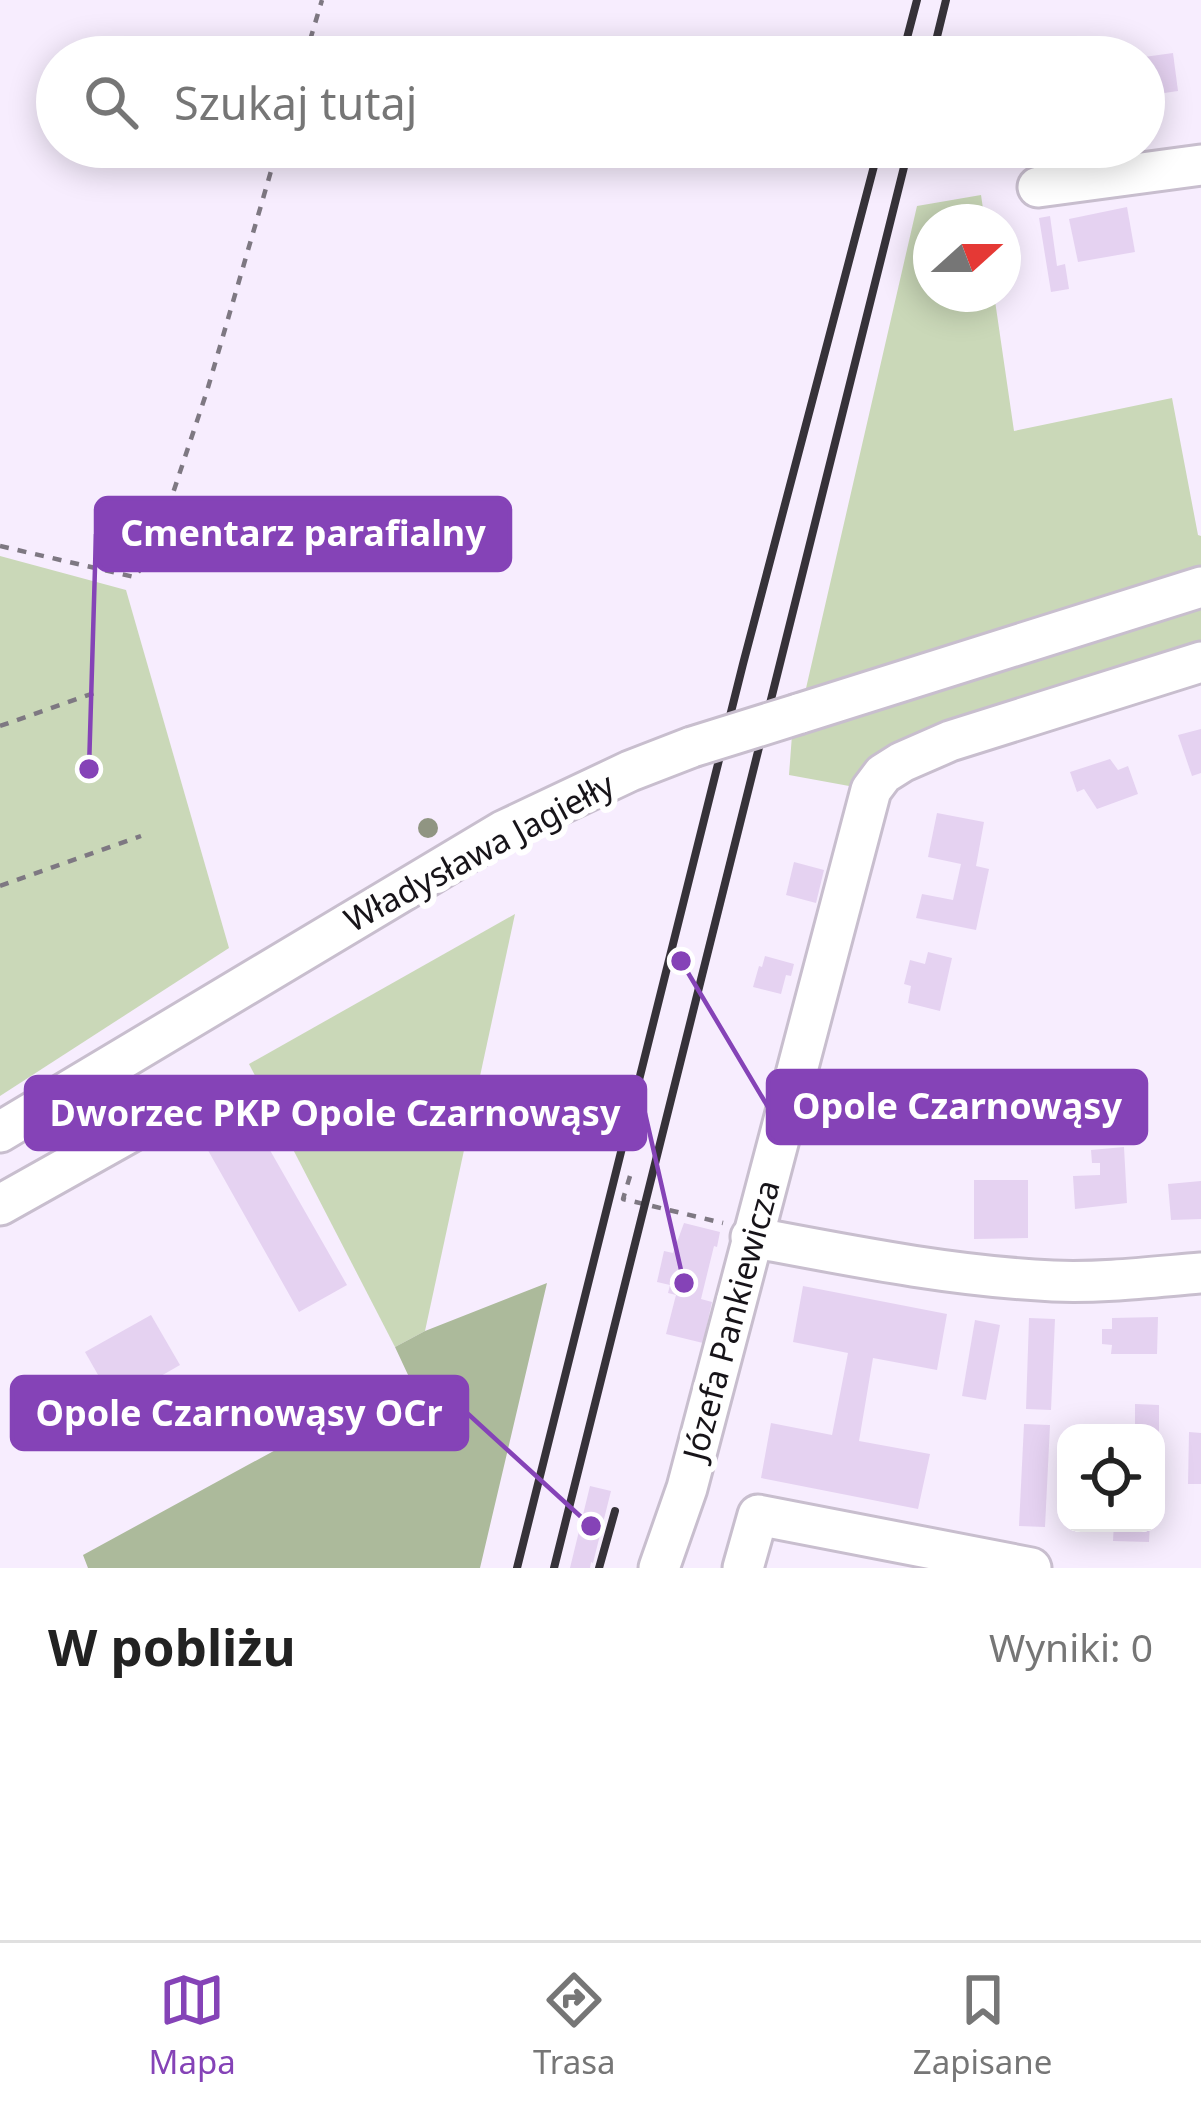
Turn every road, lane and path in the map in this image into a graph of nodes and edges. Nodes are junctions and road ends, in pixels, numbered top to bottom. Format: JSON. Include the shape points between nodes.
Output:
{"nodes":[{"id":1,"x":322,"y":0,"type":"edge"},
{"id":2,"x":311,"y":36,"type":"edge"},
{"id":3,"x":1201,"y":165,"type":"edge"},
{"id":4,"x":272,"y":168,"type":"edge"},
{"id":5,"x":1037,"y":187,"type":"dead end"},
{"id":6,"x":0,"y":546,"type":"edge"},
{"id":7,"x":1201,"y":586,"type":"edge"},
{"id":8,"x":1201,"y":662,"type":"edge"},
{"id":9,"x":98,"y":692,"type":"dead end"},
{"id":10,"x":0,"y":726,"type":"edge"},
{"id":11,"x":141,"y":836,"type":"dead end"},
{"id":12,"x":0,"y":886,"type":"edge"},
{"id":13,"x":182,"y":1103,"type":"dead end"},
{"id":14,"x":0,"y":1132,"type":"edge"},
{"id":15,"x":630,"y":1176,"type":"dead end"},
{"id":16,"x":0,"y":1205,"type":"edge"},
{"id":17,"x":752,"y":1238,"type":"junction"},
{"id":18,"x":1201,"y":1273,"type":"edge"},
{"id":19,"x":659,"y":1568,"type":"edge"},
{"id":20,"x":743,"y":1568,"type":"edge"},
{"id":21,"x":1031,"y":1568,"type":"edge"}],
"edges":[{"from":1,"to":2,"type":"path"},
{"from":3,"to":5,"type":"street"},
{"from":4,"to":6,"type":"path","via":[[152,556],[134,577]]},
{"from":7,"to":14,"type":"street","name":"Władysława Jagiełły","bridge":true,"via":[[610,780],[434,869]]},
{"from":8,"to":17,"type":"street","name":"Józefa Pankiewicza","via":[[950,741],[883,774],[871,790]]},
{"from":9,"to":10,"type":"path"},
{"from":11,"to":12,"type":"path"},
{"from":13,"to":16,"type":"street"},
{"from":15,"to":17,"type":"path","via":[[623,1199],[740,1226]]},
{"from":17,"to":18,"type":"street","via":[[990,1277]]},
{"from":17,"to":19,"type":"street","name":"Józefa Pankiewicza"},
{"from":20,"to":21,"type":"street","via":[[758,1515]]}]}
